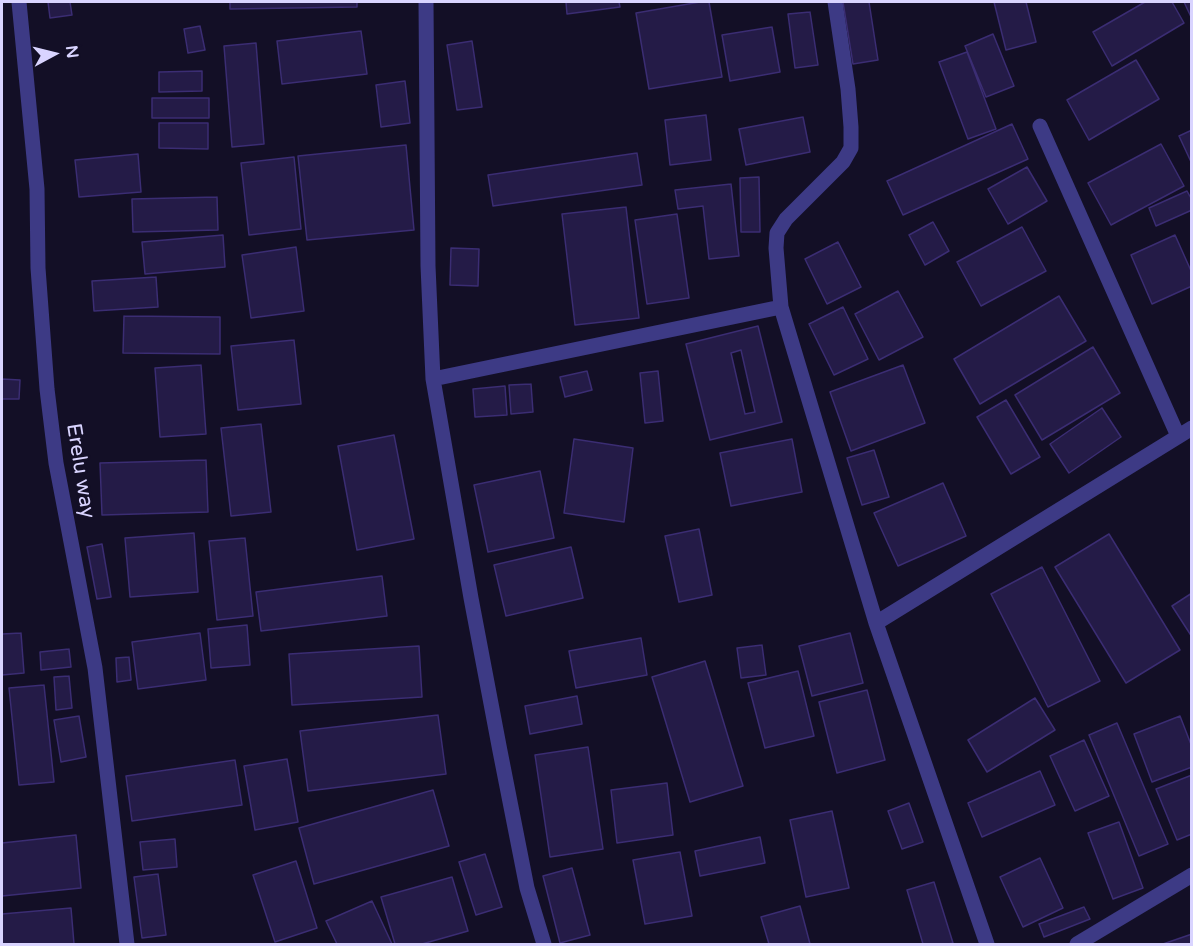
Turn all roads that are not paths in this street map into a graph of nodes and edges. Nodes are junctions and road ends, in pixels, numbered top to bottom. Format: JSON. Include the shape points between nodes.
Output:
{"nodes":[{"id":1,"x":19,"y":2,"type":"edge"},
{"id":2,"x":426,"y":2,"type":"edge"},
{"id":3,"x":835,"y":2,"type":"edge"},
{"id":4,"x":1040,"y":126,"type":"dead end"},
{"id":5,"x":781,"y":307,"type":"junction"},
{"id":6,"x":433,"y":379,"type":"junction"},
{"id":7,"x":1191,"y":428,"type":"edge"},
{"id":8,"x":1178,"y":436,"type":"junction"},
{"id":9,"x":876,"y":623,"type":"junction"},
{"id":10,"x":1191,"y":874,"type":"edge"},
{"id":11,"x":127,"y":945,"type":"edge"},
{"id":12,"x":544,"y":945,"type":"edge"},
{"id":13,"x":987,"y":945,"type":"edge"},
{"id":14,"x":1077,"y":945,"type":"edge"}],
"edges":[{"from":1,"to":11,"type":"street","name":"Erelu way","via":[[56,463],[97,677]]},
{"from":2,"to":6,"type":"street"},
{"from":3,"to":5,"type":"street","via":[[848,89],[851,148],[843,162],[777,233]]},
{"from":4,"to":8,"type":"street"},
{"from":5,"to":6,"type":"street"},
{"from":5,"to":9,"type":"street"},
{"from":6,"to":12,"type":"street","via":[[500,751],[527,888]]},
{"from":7,"to":8,"type":"street"},
{"from":8,"to":9,"type":"street"},
{"from":9,"to":13,"type":"street"},
{"from":10,"to":14,"type":"street"}]}
